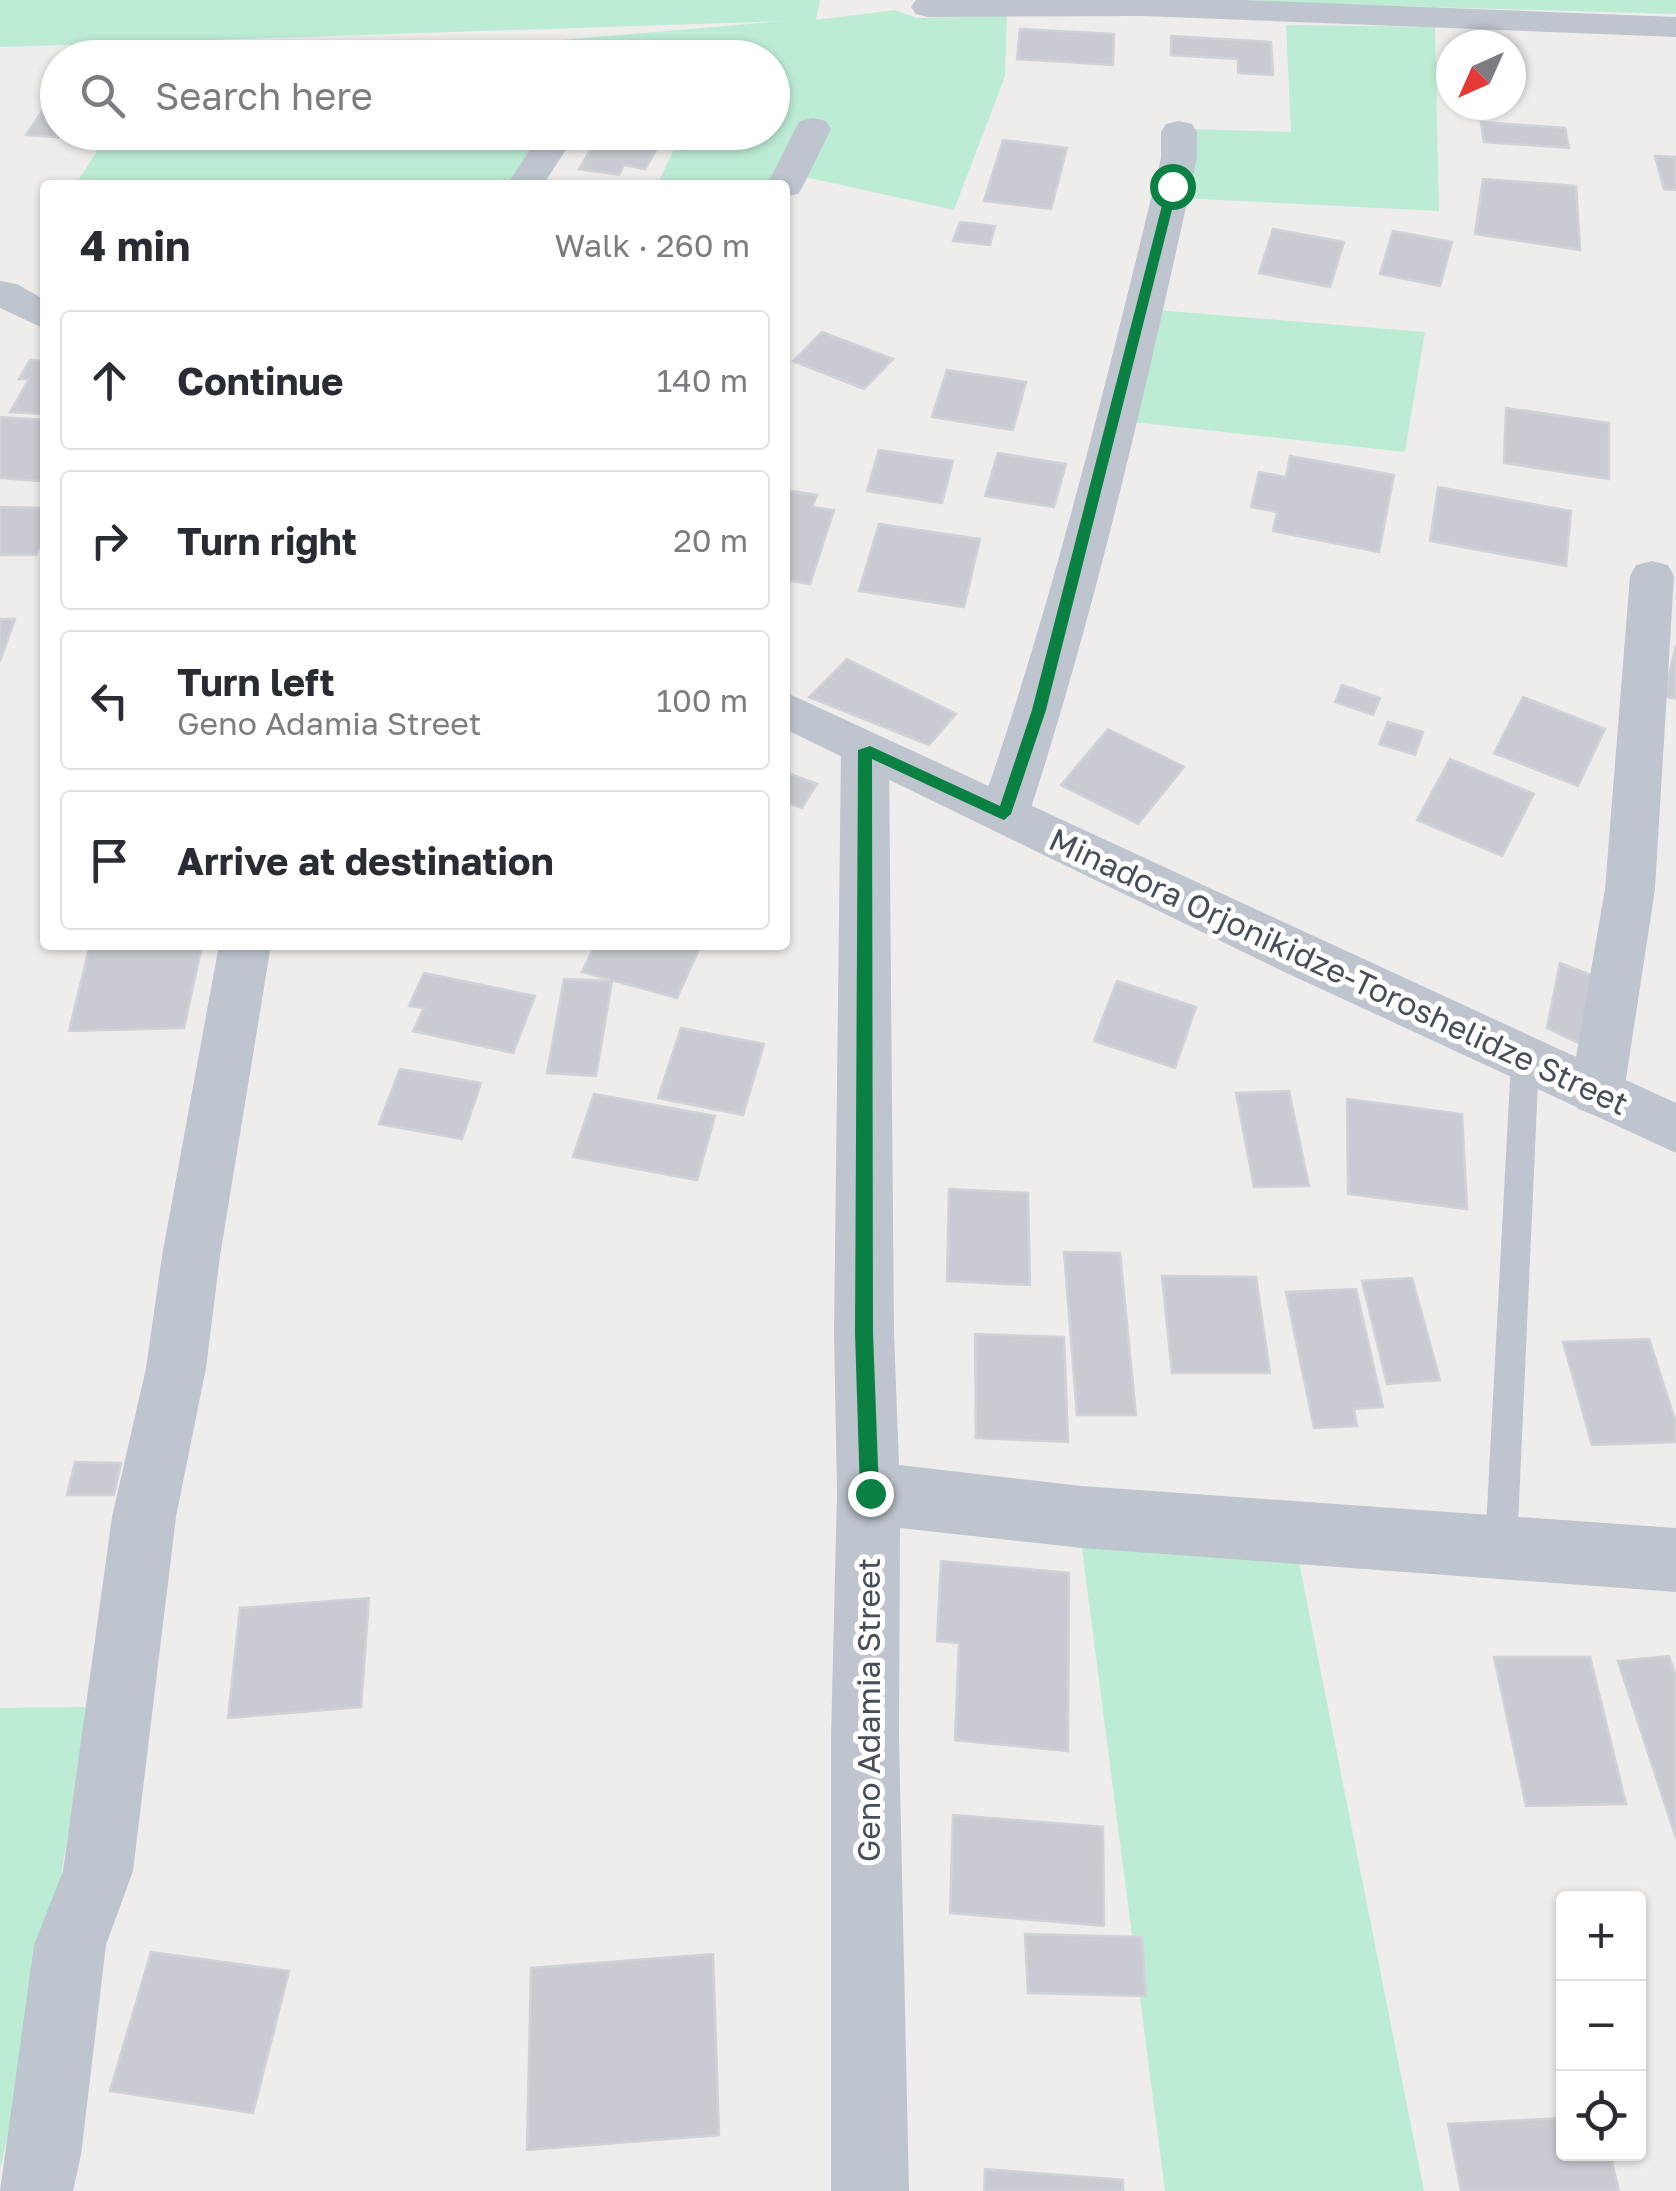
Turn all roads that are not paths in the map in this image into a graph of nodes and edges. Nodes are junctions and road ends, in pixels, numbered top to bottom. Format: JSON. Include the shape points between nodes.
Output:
{"nodes":[{"id":1,"x":928,"y":7,"type":"dead end"},
{"id":2,"x":1676,"y":27,"type":"edge"},
{"id":3,"x":813,"y":128,"type":"dead end"},
{"id":4,"x":1179,"y":132,"type":"dead end"},
{"id":5,"x":549,"y":150,"type":"edge"},
{"id":6,"x":528,"y":180,"type":"edge"},
{"id":7,"x":788,"y":180,"type":"edge"},
{"id":8,"x":1,"y":293,"type":"edge"},
{"id":9,"x":40,"y":314,"type":"edge"},
{"id":10,"x":1652,"y":576,"type":"dead end"},
{"id":11,"x":790,"y":712,"type":"edge"},
{"id":12,"x":865,"y":750,"type":"junction"},
{"id":13,"x":1004,"y":814,"type":"junction"},
{"id":14,"x":244,"y":950,"type":"edge"},
{"id":15,"x":1524,"y":1060,"type":"junction"},
{"id":16,"x":1597,"y":1092,"type":"junction"},
{"id":17,"x":1676,"y":1129,"type":"edge"},
{"id":18,"x":870,"y":1493,"type":"junction"},
{"id":19,"x":1502,"y":1547,"type":"junction"},
{"id":20,"x":1676,"y":1560,"type":"edge"},
{"id":21,"x":34,"y":2191,"type":"edge"},
{"id":22,"x":870,"y":2191,"type":"edge"}],
"edges":[{"from":1,"to":2,"type":"street","via":[[1142,6]]},
{"from":3,"to":7,"type":"street"},
{"from":4,"to":13,"type":"street","via":[[1135,346],[1039,710]]},
{"from":5,"to":6,"type":"street"},
{"from":8,"to":9,"type":"street"},
{"from":10,"to":16,"type":"street","via":[[1630,889]]},
{"from":11,"to":12,"type":"street","name":"Minadora Orjonikidze-Toroshelidze Street"},
{"from":12,"to":13,"type":"street","name":"Minadora Orjonikidze-Toroshelidze Street"},
{"from":12,"to":18,"type":"street","name":"Geno Adamia Street"},
{"from":13,"to":15,"type":"street","name":"Minadora Orjonikidze-Toroshelidze Street"},
{"from":14,"to":21,"type":"street","via":[[176,1368],[144,1517],[98,1871],[70,1945]]},
{"from":15,"to":16,"type":"street","name":"Minadora Orjonikidze-Toroshelidze Street"},
{"from":15,"to":19,"type":"lane"},
{"from":16,"to":17,"type":"street","name":"Minadora Orjonikidze-Toroshelidze Street"},
{"from":18,"to":19,"type":"street","via":[[1082,1518]]},
{"from":18,"to":22,"type":"street","name":"Geno Adamia Street"},
{"from":19,"to":20,"type":"street"}]}
